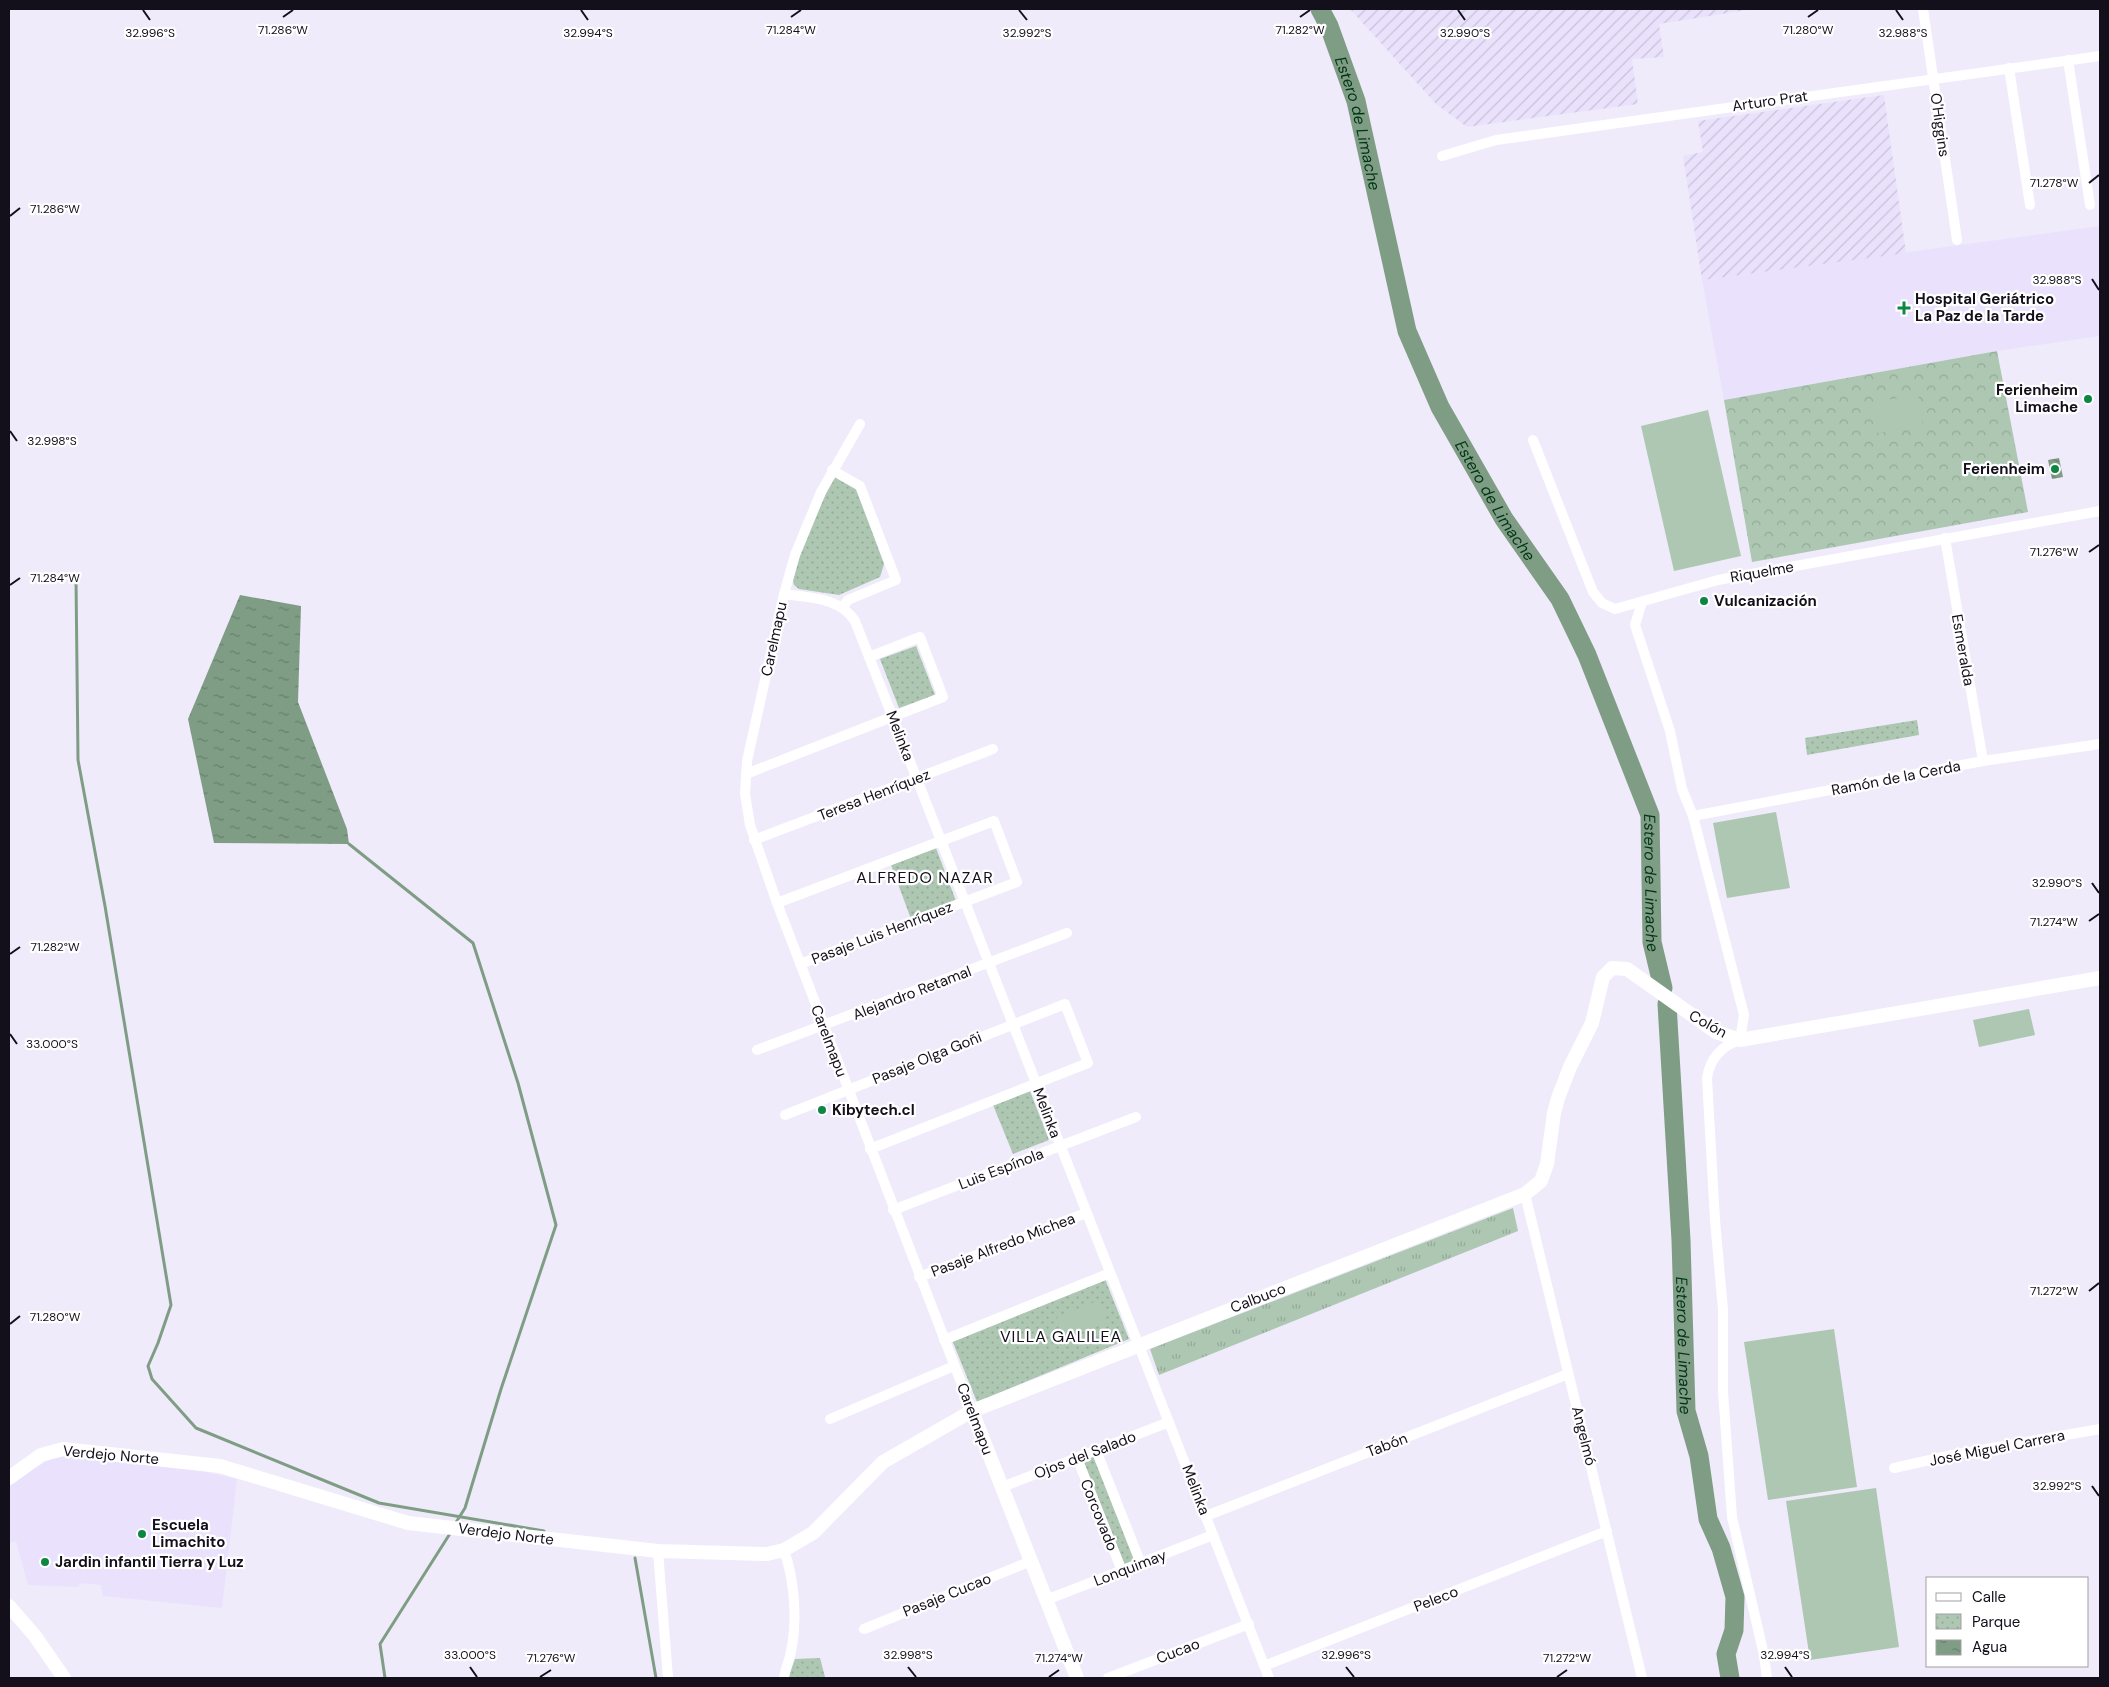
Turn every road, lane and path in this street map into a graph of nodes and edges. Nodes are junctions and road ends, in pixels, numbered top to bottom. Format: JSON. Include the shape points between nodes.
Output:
{"nodes":[{"id":1,"x":1923,"y":9,"type":"edge"},
{"id":2,"x":2100,"y":56,"type":"edge"},
{"id":3,"x":2068,"y":60,"type":"junction"},
{"id":4,"x":2009,"y":68,"type":"junction"},
{"id":5,"x":1933,"y":79,"type":"junction"},
{"id":6,"x":1442,"y":156,"type":"dead end"},
{"id":7,"x":2030,"y":205,"type":"dead end"},
{"id":8,"x":2090,"y":205,"type":"dead end"},
{"id":9,"x":1957,"y":240,"type":"dead end"},
{"id":10,"x":860,"y":424,"type":"dead end"},
{"id":11,"x":1533,"y":440,"type":"dead end"},
{"id":12,"x":832,"y":470,"type":"junction"},
{"id":13,"x":2100,"y":511,"type":"edge"},
{"id":14,"x":1945,"y":538,"type":"junction"},
{"id":15,"x":784,"y":594,"type":"junction"},
{"id":16,"x":1642,"y":602,"type":"junction"},
{"id":17,"x":843,"y":607,"type":"junction"},
{"id":18,"x":869,"y":657,"type":"junction"},
{"id":19,"x":892,"y":717,"type":"junction"},
{"id":20,"x":2100,"y":744,"type":"edge"},
{"id":21,"x":993,"y":749,"type":"dead end"},
{"id":22,"x":1982,"y":762,"type":"junction"},
{"id":23,"x":746,"y":774,"type":"junction"},
{"id":24,"x":917,"y":779,"type":"junction"},
{"id":25,"x":1694,"y":816,"type":"junction"},
{"id":26,"x":754,"y":840,"type":"junction"},
{"id":27,"x":941,"y":841,"type":"junction"},
{"id":28,"x":965,"y":902,"type":"junction"},
{"id":29,"x":777,"y":903,"type":"junction"},
{"id":30,"x":1067,"y":933,"type":"dead end"},
{"id":31,"x":800,"y":964,"type":"junction"},
{"id":32,"x":989,"y":964,"type":"junction"},
{"id":33,"x":2100,"y":978,"type":"edge"},
{"id":34,"x":1013,"y":1024,"type":"junction"},
{"id":35,"x":824,"y":1026,"type":"junction"},
{"id":36,"x":1740,"y":1040,"type":"junction"},
{"id":37,"x":757,"y":1050,"type":"dead end"},
{"id":38,"x":1036,"y":1084,"type":"junction"},
{"id":39,"x":848,"y":1090,"type":"junction"},
{"id":40,"x":785,"y":1114,"type":"dead end"},
{"id":41,"x":1136,"y":1117,"type":"dead end"},
{"id":42,"x":1060,"y":1146,"type":"junction"},
{"id":43,"x":870,"y":1149,"type":"junction"},
{"id":44,"x":1541,"y":1181,"type":"joint"},
{"id":45,"x":1525,"y":1194,"type":"junction"},
{"id":46,"x":893,"y":1210,"type":"junction"},
{"id":47,"x":1086,"y":1213,"type":"junction"},
{"id":48,"x":1110,"y":1273,"type":"junction"},
{"id":49,"x":919,"y":1276,"type":"junction"},
{"id":50,"x":944,"y":1340,"type":"junction"},
{"id":51,"x":1138,"y":1345,"type":"junction"},
{"id":52,"x":954,"y":1366,"type":"junction"},
{"id":53,"x":1568,"y":1374,"type":"junction"},
{"id":54,"x":972,"y":1411,"type":"junction"},
{"id":55,"x":830,"y":1418,"type":"dead end"},
{"id":56,"x":1169,"y":1422,"type":"junction"},
{"id":57,"x":2100,"y":1429,"type":"edge"},
{"id":58,"x":1096,"y":1450,"type":"junction"},
{"id":59,"x":1077,"y":1458,"type":"junction"},
{"id":60,"x":1894,"y":1468,"type":"dead end"},
{"id":61,"x":9,"y":1478,"type":"edge"},
{"id":62,"x":1002,"y":1487,"type":"junction"},
{"id":63,"x":1206,"y":1516,"type":"junction"},
{"id":64,"x":1606,"y":1531,"type":"junction"},
{"id":65,"x":1213,"y":1535,"type":"junction"},
{"id":66,"x":784,"y":1550,"type":"junction"},
{"id":67,"x":658,"y":1551,"type":"junction"},
{"id":68,"x":1031,"y":1561,"type":"junction"},
{"id":69,"x":1141,"y":1564,"type":"junction"},
{"id":70,"x":1122,"y":1571,"type":"junction"},
{"id":71,"x":1046,"y":1600,"type":"junction"},
{"id":72,"x":9,"y":1606,"type":"edge"},
{"id":73,"x":1248,"y":1624,"type":"junction"},
{"id":74,"x":864,"y":1628,"type":"dead end"},
{"id":75,"x":1264,"y":1666,"type":"junction"},
{"id":76,"x":64,"y":1678,"type":"edge"},
{"id":77,"x":668,"y":1678,"type":"edge"},
{"id":78,"x":784,"y":1678,"type":"edge"},
{"id":79,"x":1077,"y":1678,"type":"edge"},
{"id":80,"x":1108,"y":1678,"type":"edge"},
{"id":81,"x":1269,"y":1678,"type":"edge"},
{"id":82,"x":1642,"y":1678,"type":"edge"},
{"id":83,"x":1767,"y":1678,"type":"edge"}],
"edges":[{"from":1,"to":5,"type":"street","name":"O'Higgins"},
{"from":2,"to":3,"type":"street","name":"Arturo Prat"},
{"from":3,"to":4,"type":"street","name":"Arturo Prat"},
{"from":3,"to":8,"type":"street"},
{"from":4,"to":5,"type":"street","name":"Arturo Prat"},
{"from":4,"to":7,"type":"street"},
{"from":5,"to":6,"type":"street","name":"Arturo Prat","via":[[1496,140]]},
{"from":5,"to":9,"type":"street","name":"O'Higgins"},
{"from":10,"to":12,"type":"street","name":"Carelmapu"},
{"from":11,"to":16,"type":"street","name":"Riquelme","via":[[1593,592],[1602,603],[1615,609]]},
{"from":12,"to":15,"type":"street","name":"Carelmapu","via":[[802,536]]},
{"from":12,"to":17,"type":"street","via":[[860,486],[896,580],[848,600]]},
{"from":13,"to":14,"type":"street","name":"Riquelme"},
{"from":14,"to":16,"type":"street","name":"Riquelme","via":[[1718,580]]},
{"from":14,"to":22,"type":"street","name":"Esmeralda"},
{"from":15,"to":17,"type":"street","via":[[833,602]]},
{"from":15,"to":23,"type":"street","name":"Carelmapu"},
{"from":16,"to":25,"type":"street","via":[[1635,625],[1670,731],[1682,789]]},
{"from":17,"to":18,"type":"street","name":"Melinka","via":[[855,621]]},
{"from":18,"to":19,"type":"street","name":"Melinka"},
{"from":18,"to":19,"type":"street","via":[[920,637],[943,697]]},
{"from":19,"to":23,"type":"street"},
{"from":19,"to":24,"type":"street","name":"Melinka"},
{"from":20,"to":22,"type":"street","name":"Ramón de la Cerda"},
{"from":21,"to":24,"type":"street","name":"Teresa Henríquez"},
{"from":22,"to":25,"type":"street","name":"Ramón de la Cerda"},
{"from":23,"to":26,"type":"street","name":"Carelmapu","via":[[747,809]]},
{"from":24,"to":26,"type":"street","name":"Teresa Henríquez"},
{"from":24,"to":27,"type":"street","name":"Melinka"},
{"from":25,"to":36,"type":"street","via":[[1744,1015]]},
{"from":26,"to":29,"type":"street","name":"Carelmapu"},
{"from":27,"to":28,"type":"street","name":"Melinka"},
{"from":27,"to":28,"type":"street","name":"Pasaje Luis Henríquez","via":[[994,821],[1017,882]]},
{"from":27,"to":29,"type":"street"},
{"from":28,"to":31,"type":"street","name":"Pasaje Luis Henríquez"},
{"from":28,"to":32,"type":"street","name":"Melinka"},
{"from":29,"to":31,"type":"street","name":"Carelmapu"},
{"from":30,"to":32,"type":"street","name":"Alejandro Retamal"},
{"from":31,"to":35,"type":"street","name":"Carelmapu"},
{"from":32,"to":34,"type":"street","name":"Melinka"},
{"from":32,"to":35,"type":"street","name":"Alejandro Retamal"},
{"from":33,"to":36,"type":"street","name":"Colón"},
{"from":34,"to":38,"type":"street","name":"Melinka"},
{"from":34,"to":38,"type":"street","name":"Pasaje Olga Goñi","via":[[1065,1004],[1088,1063]]},
{"from":34,"to":39,"type":"street","name":"Pasaje Olga Goñi"},
{"from":35,"to":37,"type":"street","name":"Alejandro Retamal"},
{"from":35,"to":39,"type":"street","name":"Carelmapu"},
{"from":36,"to":44,"type":"street","name":"Colón","via":[[1716,1032],[1627,969],[1616,967],[1608,970],[1601,980],[1590,1029],[1558,1098]]},
{"from":36,"to":83,"type":"street","via":[[1719,1051],[1707,1078],[1723,1310],[1723,1392],[1732,1508]]},
{"from":38,"to":42,"type":"street","name":"Melinka"},
{"from":38,"to":43,"type":"street"},
{"from":39,"to":40,"type":"street","name":"Pasaje Olga Goñi"},
{"from":39,"to":43,"type":"street","name":"Carelmapu"},
{"from":41,"to":42,"type":"street","name":"Luis Espínola"},
{"from":42,"to":46,"type":"street","name":"Luis Espínola"},
{"from":42,"to":47,"type":"street","name":"Melinka"},
{"from":43,"to":46,"type":"street","name":"Carelmapu"},
{"from":44,"to":45,"type":"street","name":"Calbuco"},
{"from":45,"to":51,"type":"street","name":"Calbuco"},
{"from":45,"to":53,"type":"street","name":"Angelmó"},
{"from":46,"to":49,"type":"street","name":"Carelmapu"},
{"from":47,"to":48,"type":"street","name":"Melinka"},
{"from":47,"to":49,"type":"street","name":"Pasaje Alfredo Michea"},
{"from":48,"to":50,"type":"street"},
{"from":48,"to":51,"type":"street","name":"Melinka"},
{"from":49,"to":50,"type":"street","name":"Carelmapu"},
{"from":50,"to":52,"type":"street","name":"Carelmapu"},
{"from":51,"to":54,"type":"street","name":"Calbuco"},
{"from":51,"to":56,"type":"street","name":"Melinka"},
{"from":52,"to":54,"type":"street","name":"Carelmapu"},
{"from":52,"to":55,"type":"street"},
{"from":53,"to":63,"type":"street","name":"Tabón"},
{"from":53,"to":64,"type":"street","name":"Angelmó"},
{"from":54,"to":62,"type":"street","name":"Carelmapu"},
{"from":54,"to":66,"type":"street","name":"Verdejo Norte","via":[[883,1462],[820,1527]]},
{"from":56,"to":58,"type":"street","name":"Ojos del Salado"},
{"from":56,"to":63,"type":"street","name":"Melinka"},
{"from":57,"to":60,"type":"street","name":"José Miguel Carrera"},
{"from":58,"to":59,"type":"street","name":"Ojos del Salado"},
{"from":58,"to":69,"type":"street"},
{"from":59,"to":62,"type":"street","name":"Ojos del Salado"},
{"from":59,"to":70,"type":"street","name":"Corcovado"},
{"from":61,"to":67,"type":"street","name":"Verdejo Norte","via":[[41,1455],[63,1449],[202,1463],[239,1471],[408,1523]]},
{"from":62,"to":68,"type":"street","name":"Carelmapu"},
{"from":63,"to":65,"type":"street","name":"Melinka"},
{"from":64,"to":75,"type":"street","name":"Peleco"},
{"from":64,"to":82,"type":"street","name":"Angelmó"},
{"from":65,"to":69,"type":"street","name":"Lonquimay"},
{"from":65,"to":73,"type":"street","name":"Melinka"},
{"from":66,"to":67,"type":"street","name":"Verdejo Norte","via":[[767,1554]]},
{"from":66,"to":78,"type":"street","via":[[793,1591],[794,1625]]},
{"from":67,"to":77,"type":"street"},
{"from":68,"to":71,"type":"street","name":"Carelmapu"},
{"from":68,"to":74,"type":"street","name":"Pasaje Cucao"},
{"from":69,"to":70,"type":"street","name":"Lonquimay"},
{"from":70,"to":71,"type":"street","name":"Lonquimay"},
{"from":71,"to":79,"type":"street","name":"Carelmapu"},
{"from":72,"to":76,"type":"street"},
{"from":73,"to":75,"type":"street","name":"Melinka"},
{"from":73,"to":80,"type":"street","name":"Cucao"},
{"from":75,"to":81,"type":"street","name":"Melinka"}]}
